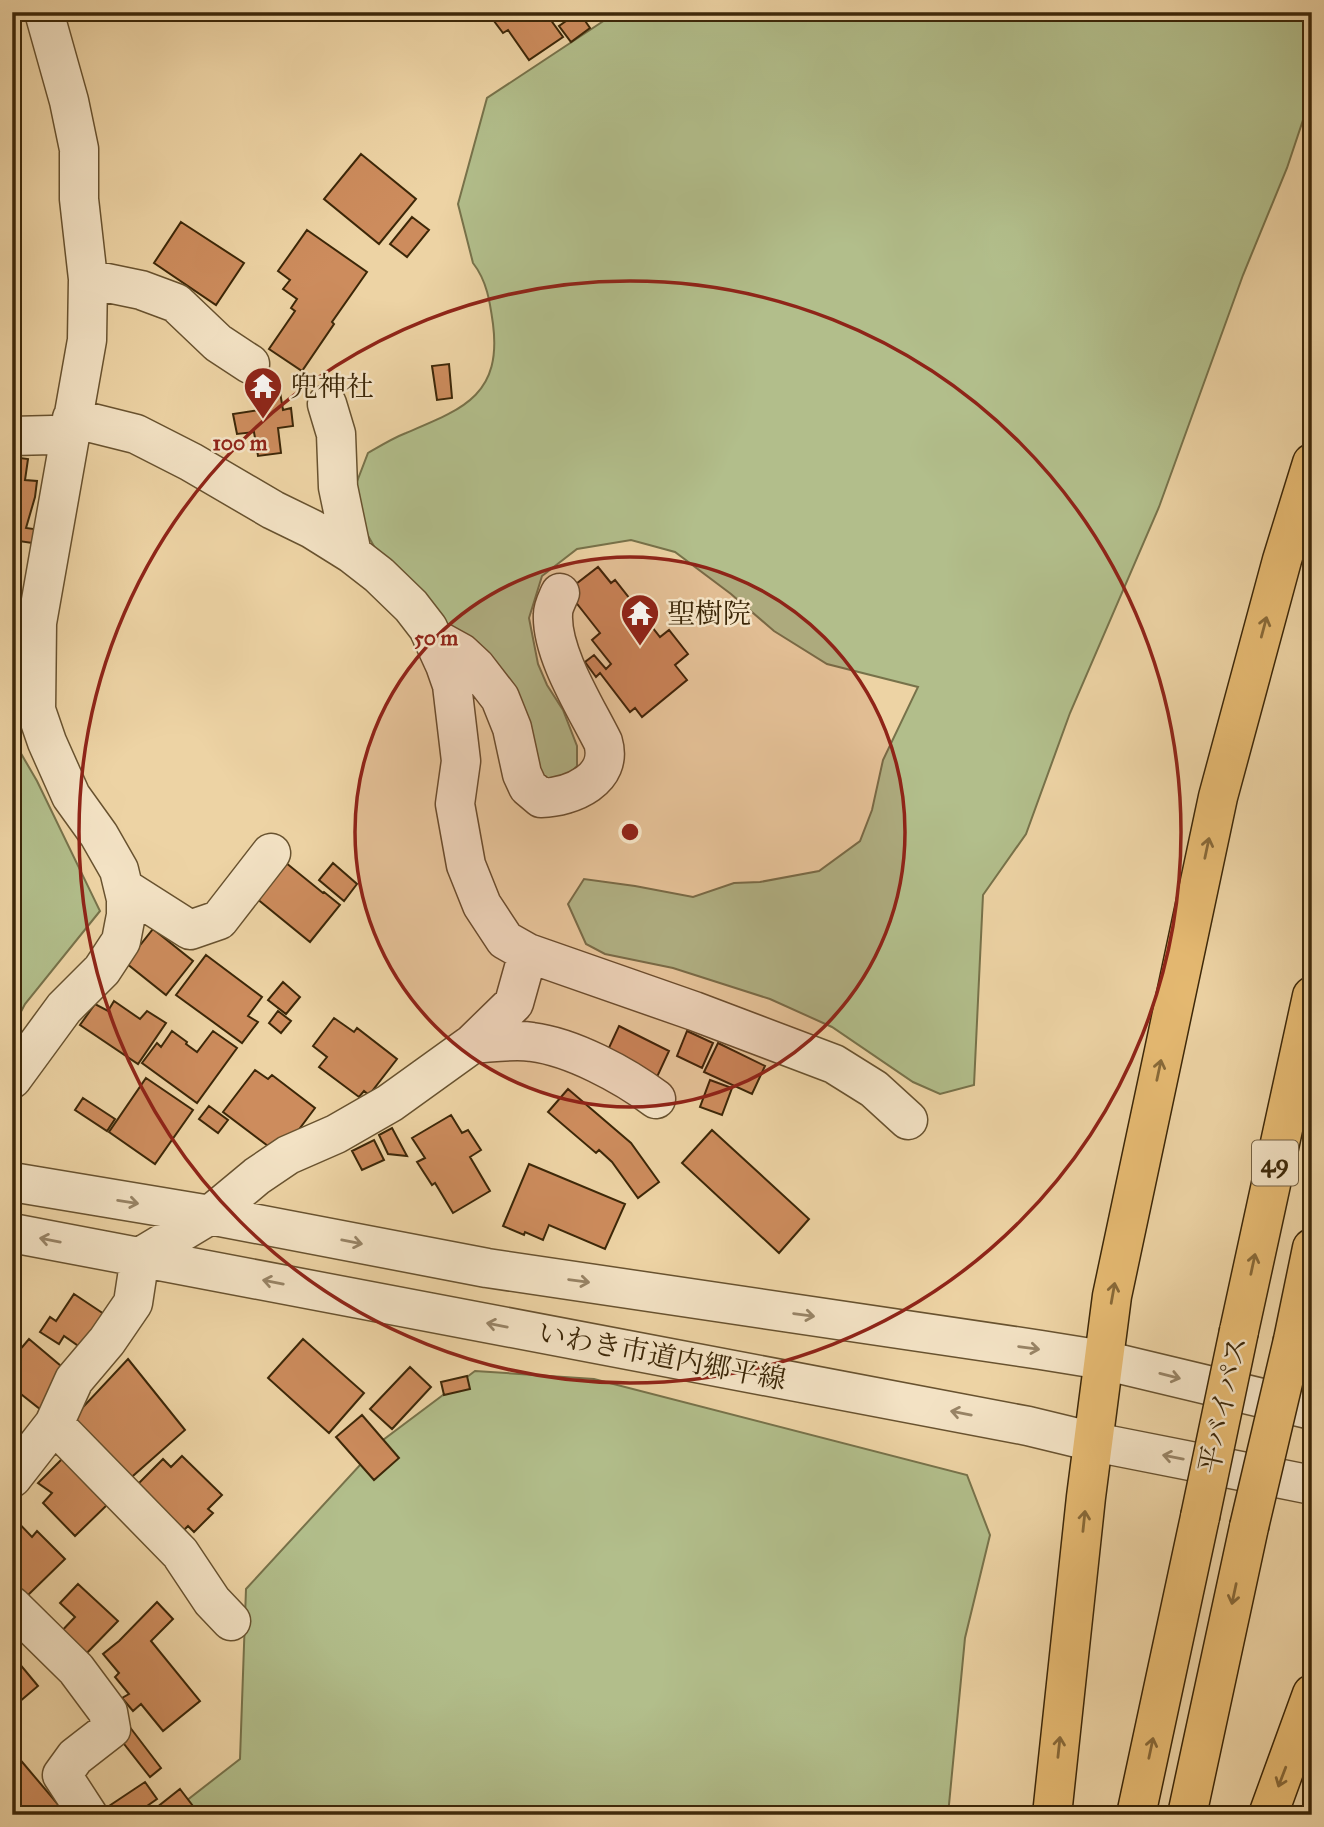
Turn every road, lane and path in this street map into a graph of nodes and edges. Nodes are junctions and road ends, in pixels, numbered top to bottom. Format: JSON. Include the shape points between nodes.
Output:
{"nodes":[{"id":1,"x":44,"y":12,"type":"edge"},
{"id":2,"x":88,"y":279,"type":"junction"},
{"id":3,"x":250,"y":364,"type":"dead end"},
{"id":4,"x":327,"y":404,"type":"dead end"},
{"id":5,"x":70,"y":430,"type":"junction"},
{"id":6,"x":12,"y":436,"type":"edge"},
{"id":7,"x":1312,"y":463,"type":"edge"},
{"id":8,"x":352,"y":554,"type":"junction"},
{"id":9,"x":560,"y":593,"type":"dead end"},
{"id":10,"x":432,"y":637,"type":"junction"},
{"id":11,"x":271,"y":853,"type":"dead end"},
{"id":12,"x":124,"y":888,"type":"junction"},
{"id":13,"x":528,"y":953,"type":"junction"},
{"id":14,"x":1312,"y":996,"type":"edge"},
{"id":15,"x":472,"y":1044,"type":"junction"},
{"id":16,"x":12,"y":1079,"type":"edge"},
{"id":17,"x":656,"y":1099,"type":"dead end"},
{"id":18,"x":908,"y":1120,"type":"dead end"},
{"id":19,"x":12,"y":1182,"type":"edge"},
{"id":20,"x":210,"y":1215,"type":"junction"},
{"id":21,"x":12,"y":1233,"type":"edge"},
{"id":22,"x":1312,"y":1248,"type":"edge"},
{"id":23,"x":140,"y":1257,"type":"junction"},
{"id":24,"x":1104,"y":1360,"type":"junction"},
{"id":25,"x":1312,"y":1410,"type":"edge"},
{"id":26,"x":54,"y":1424,"type":"junction"},
{"id":27,"x":1094,"y":1442,"type":"junction"},
{"id":28,"x":12,"y":1478,"type":"edge"},
{"id":29,"x":1312,"y":1485,"type":"edge"},
{"id":30,"x":12,"y":1606,"type":"edge"},
{"id":31,"x":232,"y":1620,"type":"dead end"},
{"id":32,"x":1312,"y":1694,"type":"edge"},
{"id":33,"x":88,"y":1815,"type":"edge"},
{"id":34,"x":1052,"y":1815,"type":"edge"},
{"id":35,"x":1136,"y":1815,"type":"edge"},
{"id":36,"x":1187,"y":1815,"type":"edge"},
{"id":37,"x":1268,"y":1815,"type":"edge"}],
"edges":[{"from":1,"to":2,"type":"street","via":[[79,149]]},
{"from":2,"to":3,"type":"street","via":[[176,303],[218,343]]},
{"from":2,"to":5,"type":"street","via":[[87,340]]},
{"from":4,"to":8,"type":"street","via":[[336,434],[338,487]]},
{"from":5,"to":6,"type":"street"},
{"from":5,"to":8,"type":"street","via":[[136,434]]},
{"from":5,"to":12,"type":"street","via":[[37,623],[36,710],[71,796],[99,835]]},
{"from":24,"to":7,"type":"highway","one_way":true,"via":[[1112,1296],[1218,797]]},
{"from":8,"to":10,"type":"street","via":[[411,606]]},
{"from":9,"to":10,"type":"street","via":[[553,610],[558,651],[605,751],[594,779],[561,796],[541,798],[528,787],[500,698],[461,653]]},
{"from":10,"to":13,"type":"street","via":[[452,685],[461,761],[455,804],[466,865],[482,905],[505,940]]},
{"from":11,"to":12,"type":"street","via":[[219,920],[190,930]]},
{"from":12,"to":16,"type":"street","via":[[127,915],[121,942]]},
{"from":13,"to":15,"type":"street","via":[[514,1003]]},
{"from":13,"to":18,"type":"street","via":[[834,1064],[874,1089]]},
{"from":35,"to":14,"type":"highway","name":"平バイパス","number":"49","one_way":true,"bridge":true},
{"from":15,"to":17,"type":"street","via":[[531,1041],[562,1050],[589,1060]]},
{"from":15,"to":20,"type":"street","via":[[390,1103],[288,1155]]},
{"from":19,"to":20,"type":"street","name":"いわき市道内郷平線","one_way":true},
{"from":20,"to":23,"type":"street"},
{"from":20,"to":24,"type":"street","name":"いわき市道内郷平線","one_way":true,"via":[[487,1268]]},
{"from":23,"to":21,"type":"street","name":"いわき市道内郷平線","one_way":true},
{"from":22,"to":36,"type":"highway","name":"平バイパス","one_way":true,"bridge":true},
{"from":23,"to":26,"type":"street","via":[[134,1303],[75,1380]]},
{"from":27,"to":23,"type":"street","name":"いわき市道内郷平線","one_way":true},
{"from":24,"to":25,"type":"street","name":"いわき市道内郷平線","one_way":true},
{"from":24,"to":27,"type":"highway"},
{"from":26,"to":28,"type":"street"},
{"from":26,"to":31,"type":"street","via":[[180,1553],[212,1601]]},
{"from":29,"to":27,"type":"street","name":"いわき市道内郷平線","one_way":true},
{"from":34,"to":27,"type":"highway","one_way":true},
{"from":30,"to":33,"type":"street","via":[[76,1669],[108,1712],[111,1729],[75,1757],[62,1776]]},
{"from":32,"to":37,"type":"highway","one_way":true}]}
